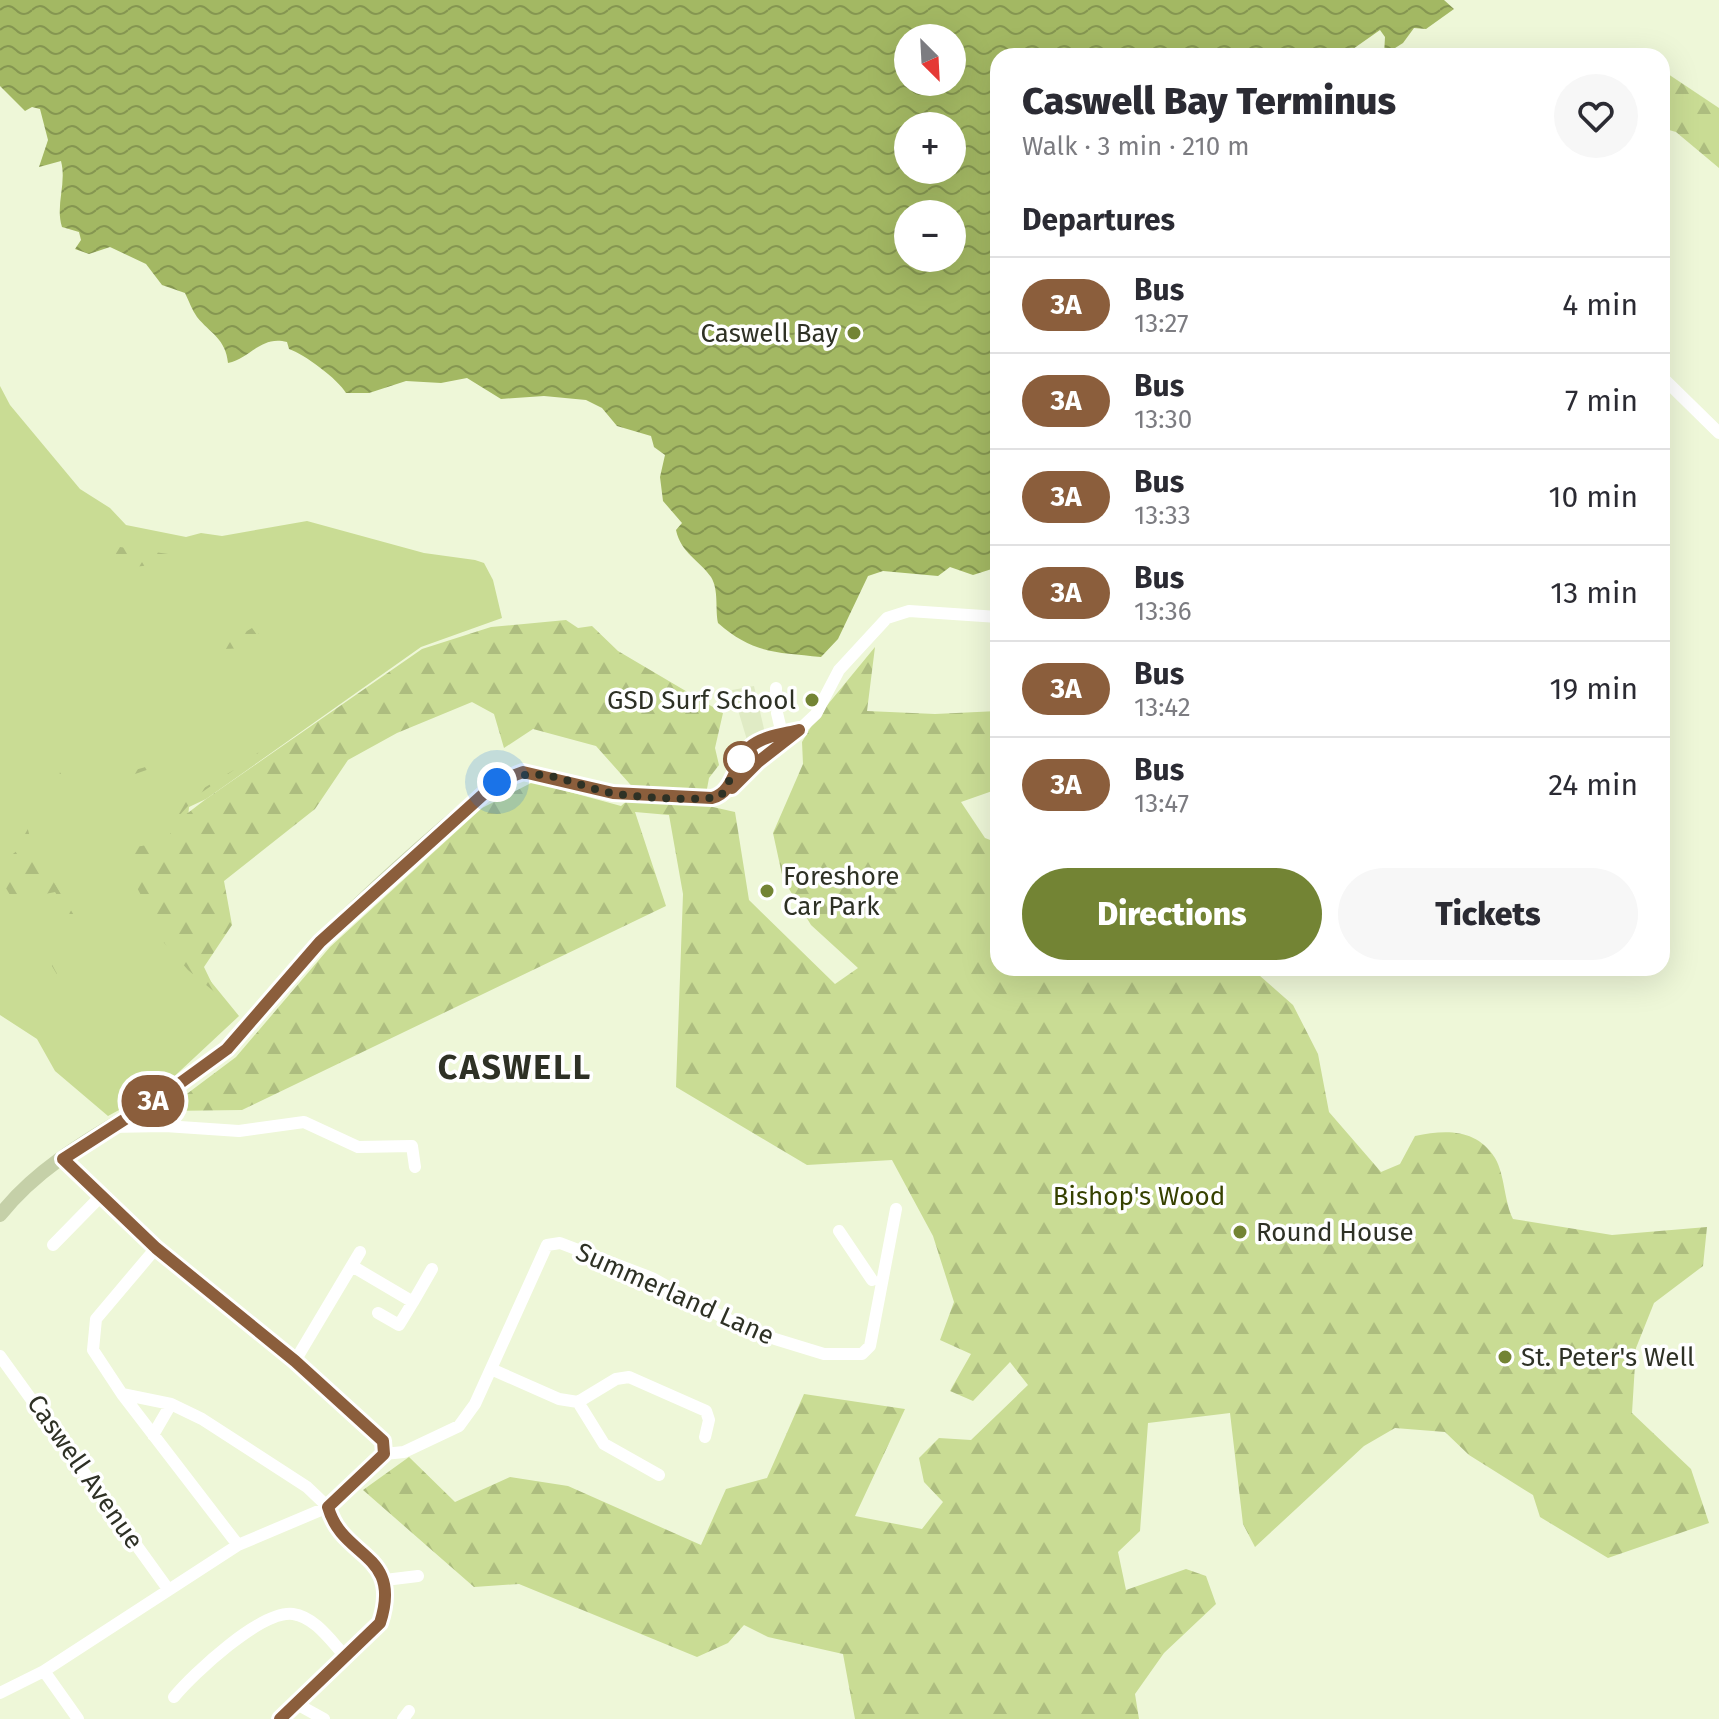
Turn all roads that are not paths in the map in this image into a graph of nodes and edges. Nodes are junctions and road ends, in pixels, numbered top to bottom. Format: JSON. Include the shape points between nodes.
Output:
{"nodes":[{"id":1,"x":1670,"y":385,"type":"edge"},
{"id":2,"x":1719,"y":433,"type":"edge"},
{"id":3,"x":990,"y":616,"type":"edge"},
{"id":4,"x":776,"y":688,"type":"dead end"},
{"id":5,"x":799,"y":730,"type":"junction"},
{"id":6,"x":782,"y":734,"type":"junction"},
{"id":7,"x":721,"y":796,"type":"junction"},
{"id":8,"x":109,"y":1127,"type":"junction"},
{"id":9,"x":63,"y":1159,"type":"junction"},
{"id":10,"x":415,"y":1167,"type":"dead end"},
{"id":11,"x":101,"y":1196,"type":"junction"},
{"id":12,"x":896,"y":1209,"type":"dead end"},
{"id":13,"x":0,"y":1215,"type":"edge"},
{"id":14,"x":839,"y":1231,"type":"dead end"},
{"id":15,"x":53,"y":1245,"type":"dead end"},
{"id":16,"x":156,"y":1248,"type":"junction"},
{"id":17,"x":360,"y":1252,"type":"dead end"},
{"id":18,"x":352,"y":1266,"type":"junction"},
{"id":19,"x":432,"y":1269,"type":"dead end"},
{"id":20,"x":878,"y":1278,"type":"junction"},
{"id":21,"x":413,"y":1302,"type":"junction"},
{"id":22,"x":378,"y":1313,"type":"dead end"},
{"id":23,"x":0,"y":1356,"type":"edge"},
{"id":24,"x":295,"y":1361,"type":"junction"},
{"id":25,"x":491,"y":1369,"type":"junction"},
{"id":26,"x":122,"y":1394,"type":"junction"},
{"id":27,"x":578,"y":1402,"type":"junction"},
{"id":28,"x":171,"y":1404,"type":"junction"},
{"id":29,"x":153,"y":1435,"type":"junction"},
{"id":30,"x":705,"y":1437,"type":"dead end"},
{"id":31,"x":384,"y":1454,"type":"junction"},
{"id":32,"x":659,"y":1475,"type":"dead end"},
{"id":33,"x":328,"y":1507,"type":"junction"},
{"id":34,"x":238,"y":1545,"type":"junction"},
{"id":35,"x":418,"y":1576,"type":"dead end"},
{"id":36,"x":385,"y":1580,"type":"junction"},
{"id":37,"x":168,"y":1589,"type":"junction"},
{"id":38,"x":345,"y":1656,"type":"junction"},
{"id":39,"x":44,"y":1671,"type":"junction"},
{"id":40,"x":183,"y":1687,"type":"junction"},
{"id":41,"x":1,"y":1691,"type":"edge"},
{"id":42,"x":196,"y":1695,"type":"dead end"},
{"id":43,"x":174,"y":1697,"type":"dead end"},
{"id":44,"x":295,"y":1703,"type":"junction"},
{"id":45,"x":78,"y":1719,"type":"edge"},
{"id":46,"x":280,"y":1719,"type":"edge"},
{"id":47,"x":324,"y":1719,"type":"edge"}],
"edges":[{"from":1,"to":2,"type":"street"},
{"from":3,"to":5,"type":"street","via":[[909,611],[887,618],[839,670],[816,714]]},
{"from":4,"to":6,"type":"street"},
{"from":5,"to":6,"type":"main road"},
{"from":5,"to":7,"type":"main road"},
{"from":6,"to":7,"type":"main road","via":[[749,748]]},
{"from":7,"to":8,"type":"main road","via":[[700,800],[613,793],[523,772],[497,782],[320,942],[227,1049]]},
{"from":8,"to":9,"type":"main road"},
{"from":8,"to":10,"type":"street","via":[[239,1131],[304,1122],[358,1147],[412,1146]]},
{"from":9,"to":11,"type":"street"},
{"from":9,"to":13,"type":"main road","via":[[13,1198]]},
{"from":11,"to":15,"type":"street"},
{"from":11,"to":16,"type":"street"},
{"from":12,"to":20,"type":"street","name":"Summerland Lane"},
{"from":14,"to":20,"type":"street","name":"Summerland Lane"},
{"from":16,"to":24,"type":"street"},
{"from":16,"to":26,"type":"street","via":[[96,1319],[92,1331],[98,1362]]},
{"from":17,"to":18,"type":"street"},
{"from":18,"to":21,"type":"street"},
{"from":18,"to":24,"type":"street"},
{"from":19,"to":21,"type":"street"},
{"from":20,"to":25,"type":"street","name":"Summerland Lane","via":[[870,1296],[877,1305],[870,1346],[862,1354],[824,1354],[722,1317],[652,1278],[560,1243],[547,1245]]},
{"from":21,"to":22,"type":"street","via":[[403,1328]]},
{"from":23,"to":37,"type":"street","name":"Caswell Avenue"},
{"from":24,"to":31,"type":"street","via":[[383,1441]]},
{"from":25,"to":27,"type":"street"},
{"from":25,"to":31,"type":"street","name":"Summerland Lane","via":[[459,1426],[404,1452]]},
{"from":26,"to":28,"type":"street"},
{"from":26,"to":29,"type":"street"},
{"from":27,"to":30,"type":"street","via":[[616,1379],[634,1378],[706,1411]]},
{"from":27,"to":32,"type":"street","via":[[604,1444]]},
{"from":28,"to":29,"type":"street"},
{"from":28,"to":33,"type":"street","via":[[307,1487]]},
{"from":29,"to":34,"type":"street"},
{"from":31,"to":33,"type":"street","name":"Summerland Lane"},
{"from":33,"to":34,"type":"street","name":"Summerland Lane"},
{"from":33,"to":36,"type":"street","via":[[335,1523],[373,1560]]},
{"from":34,"to":37,"type":"street","name":"Summerland Lane"},
{"from":35,"to":36,"type":"street"},
{"from":36,"to":38,"type":"street","via":[[380,1623]]},
{"from":37,"to":39,"type":"street","name":"Summerland Lane"},
{"from":38,"to":40,"type":"street","via":[[310,1620],[291,1613],[255,1629]]},
{"from":38,"to":44,"type":"street"},
{"from":39,"to":41,"type":"street","name":"Summerland Lane"},
{"from":39,"to":45,"type":"street"},
{"from":40,"to":42,"type":"street"},
{"from":40,"to":43,"type":"street"},
{"from":44,"to":46,"type":"street"},
{"from":44,"to":47,"type":"street"}]}
